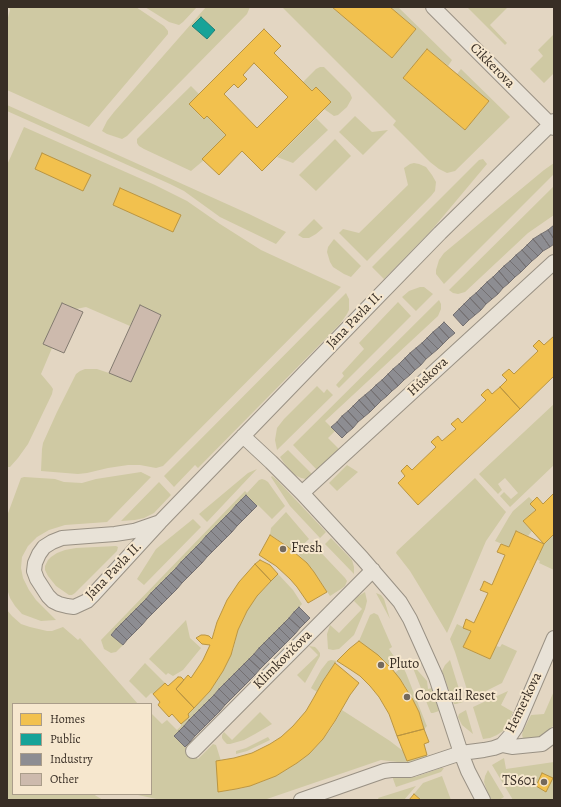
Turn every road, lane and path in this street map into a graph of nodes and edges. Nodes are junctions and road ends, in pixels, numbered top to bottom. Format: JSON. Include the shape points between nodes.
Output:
{"nodes":[{"id":1,"x":433,"y":7,"type":"edge"},
{"id":2,"x":553,"y":125,"type":"edge"},
{"id":3,"x":554,"y":262,"type":"edge"},
{"id":4,"x":243,"y":436,"type":"junction"},
{"id":5,"x":302,"y":493,"type":"junction"},
{"id":6,"x":160,"y":522,"type":"junction"},
{"id":7,"x":373,"y":570,"type":"junction"},
{"id":8,"x":554,"y":638,"type":"edge"},
{"id":9,"x":554,"y":735,"type":"edge"},
{"id":10,"x":502,"y":745,"type":"junction"},
{"id":11,"x":193,"y":751,"type":"dead end"},
{"id":12,"x":461,"y":753,"type":"junction"},
{"id":13,"x":301,"y":800,"type":"edge"},
{"id":14,"x":482,"y":800,"type":"edge"}],
"edges":[{"from":1,"to":2,"type":"street","name":"Cikkerova"},
{"from":2,"to":4,"type":"street","name":"Jána Pavla II.","via":[[374,300]]},
{"from":3,"to":5,"type":"street","name":"Húskova"},
{"from":4,"to":5,"type":"street"},
{"from":4,"to":6,"type":"street","name":"Jána Pavla II."},
{"from":5,"to":7,"type":"street"},
{"from":6,"to":6,"type":"street","name":"Jána Pavla II.","via":[[134,531],[62,538],[52,542],[44,547],[35,563],[37,579],[53,601],[67,606],[79,605],[93,595]]},
{"from":7,"to":11,"type":"street","name":"Klimkovičova"},
{"from":7,"to":12,"type":"street","via":[[400,602],[410,619],[436,677]]},
{"from":8,"to":10,"type":"street","name":"Hemerkova","via":[[516,727]]},
{"from":9,"to":10,"type":"street","name":"Hemerkova","via":[[542,744],[512,747]]},
{"from":10,"to":12,"type":"street","name":"Hemerkova"},
{"from":12,"to":13,"type":"street","via":[[410,770],[384,771]]},
{"from":12,"to":14,"type":"street"}]}
